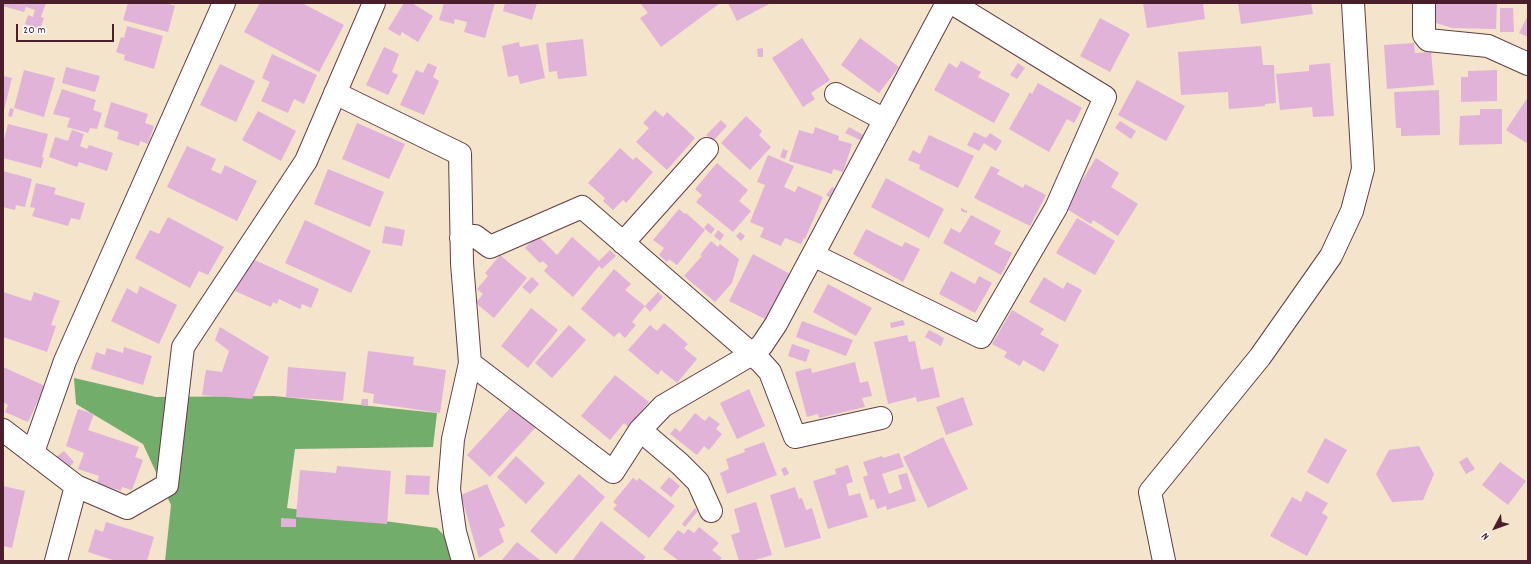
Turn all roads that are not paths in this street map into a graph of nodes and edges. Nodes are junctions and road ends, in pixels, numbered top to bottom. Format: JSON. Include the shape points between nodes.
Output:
{"nodes":[{"id":1,"x":224,"y":3,"type":"edge"},
{"id":2,"x":374,"y":3,"type":"edge"},
{"id":3,"x":948,"y":3,"type":"edge"},
{"id":4,"x":952,"y":3,"type":"edge"},
{"id":5,"x":1353,"y":3,"type":"edge"},
{"id":6,"x":1424,"y":3,"type":"edge"},
{"id":7,"x":1528,"y":64,"type":"edge"},
{"id":8,"x":335,"y":93,"type":"junction"},
{"id":9,"x":836,"y":94,"type":"dead end"},
{"id":10,"x":885,"y":120,"type":"junction"},
{"id":11,"x":707,"y":149,"type":"dead end"},
{"id":12,"x":461,"y":238,"type":"junction"},
{"id":13,"x":623,"y":243,"type":"junction"},
{"id":14,"x":813,"y":254,"type":"junction"},
{"id":15,"x":752,"y":354,"type":"junction"},
{"id":16,"x":470,"y":363,"type":"junction"},
{"id":17,"x":881,"y":418,"type":"dead end"},
{"id":18,"x":3,"y":430,"type":"edge"},
{"id":19,"x":640,"y":430,"type":"junction"},
{"id":20,"x":33,"y":452,"type":"junction"},
{"id":21,"x":76,"y":486,"type":"junction"},
{"id":22,"x":711,"y":511,"type":"dead end"},
{"id":23,"x":56,"y":561,"type":"edge"},
{"id":24,"x":463,"y":561,"type":"edge"},
{"id":25,"x":1164,"y":561,"type":"edge"}],
"edges":[{"from":1,"to":20,"type":"street","via":[[65,361]]},
{"from":2,"to":8,"type":"street"},
{"from":3,"to":10,"type":"street"},
{"from":4,"to":14,"type":"street","via":[[1105,97],[1056,208],[981,337]]},
{"from":5,"to":25,"type":"street","via":[[1363,170],[1352,212],[1332,256],[1260,357],[1150,492]]},
{"from":6,"to":7,"type":"street","via":[[1424,35],[1428,40],[1488,46]]},
{"from":8,"to":12,"type":"street","via":[[460,154]]},
{"from":8,"to":21,"type":"street","via":[[306,161],[183,347],[167,485],[127,508]]},
{"from":9,"to":10,"type":"street"},
{"from":10,"to":14,"type":"street"},
{"from":11,"to":13,"type":"street"},
{"from":12,"to":13,"type":"street","via":[[475,236],[490,247],[582,207]]},
{"from":12,"to":16,"type":"street"},
{"from":13,"to":15,"type":"street"},
{"from":14,"to":15,"type":"street","via":[[776,324],[762,345]]},
{"from":15,"to":17,"type":"street","via":[[770,372],[795,437]]},
{"from":15,"to":19,"type":"street","via":[[663,406]]},
{"from":16,"to":19,"type":"street","via":[[612,472]]},
{"from":16,"to":24,"type":"street","via":[[453,438],[449,489],[455,532]]},
{"from":18,"to":20,"type":"street"},
{"from":19,"to":22,"type":"street","via":[[698,482]]},
{"from":20,"to":21,"type":"street"},
{"from":21,"to":23,"type":"street"}]}
